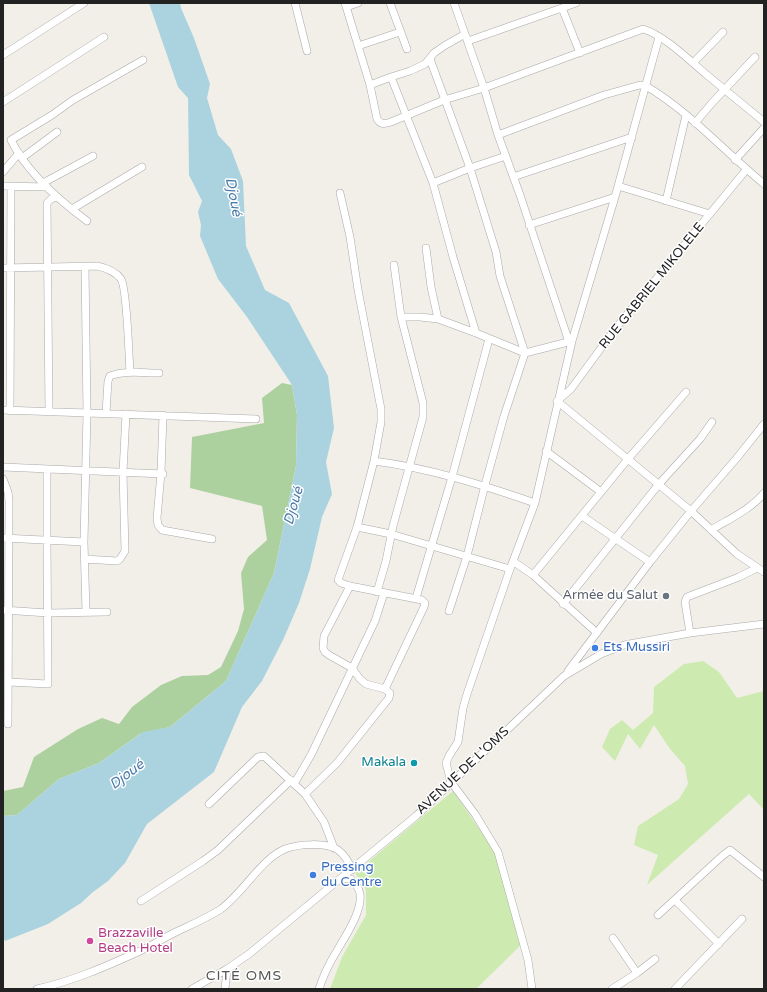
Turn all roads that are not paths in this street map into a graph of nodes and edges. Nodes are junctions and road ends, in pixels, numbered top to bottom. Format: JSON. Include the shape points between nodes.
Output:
{"nodes":[{"id":1,"x":84,"y":3,"type":"edge"},
{"id":2,"x":295,"y":3,"type":"edge"},
{"id":3,"x":358,"y":3,"type":"edge"},
{"id":4,"x":390,"y":3,"type":"edge"},
{"id":5,"x":454,"y":3,"type":"edge"},
{"id":6,"x":576,"y":3,"type":"edge"},
{"id":7,"x":345,"y":5,"type":"edge"},
{"id":8,"x":562,"y":8,"type":"junction"},
{"id":9,"x":400,"y":32,"type":"junction"},
{"id":10,"x":723,"y":32,"type":"dead end"},
{"id":11,"x":104,"y":37,"type":"dead end"},
{"id":12,"x":659,"y":37,"type":"junction"},
{"id":13,"x":466,"y":38,"type":"junction"},
{"id":14,"x":358,"y":46,"type":"junction"},
{"id":15,"x":407,"y":49,"type":"dead end"},
{"id":16,"x":307,"y":50,"type":"dead end"},
{"id":17,"x":580,"y":53,"type":"junction"},
{"id":18,"x":3,"y":55,"type":"edge"},
{"id":19,"x":755,"y":57,"type":"dead end"},
{"id":20,"x":430,"y":59,"type":"junction"},
{"id":21,"x":143,"y":60,"type":"dead end"},
{"id":22,"x":693,"y":63,"type":"junction"},
{"id":23,"x":391,"y":77,"type":"junction"},
{"id":24,"x":370,"y":85,"type":"junction"},
{"id":25,"x":646,"y":86,"type":"junction"},
{"id":26,"x":484,"y":88,"type":"junction"},
{"id":27,"x":725,"y":90,"type":"junction"},
{"id":28,"x":444,"y":100,"type":"junction"},
{"id":29,"x":3,"y":102,"type":"edge"},
{"id":30,"x":406,"y":115,"type":"junction"},
{"id":31,"x":686,"y":115,"type":"junction"},
{"id":32,"x":764,"y":122,"type":"edge"},
{"id":33,"x":695,"y":123,"type":"junction"},
{"id":34,"x":764,"y":128,"type":"edge"},
{"id":35,"x":57,"y":132,"type":"dead end"},
{"id":36,"x":498,"y":135,"type":"junction"},
{"id":37,"x":632,"y":137,"type":"junction"},
{"id":38,"x":20,"y":156,"type":"junction"},
{"id":39,"x":92,"y":156,"type":"dead end"},
{"id":40,"x":506,"y":156,"type":"junction"},
{"id":41,"x":735,"y":160,"type":"junction"},
{"id":42,"x":142,"y":167,"type":"dead end"},
{"id":43,"x":470,"y":168,"type":"junction"},
{"id":44,"x":746,"y":170,"type":"junction"},
{"id":45,"x":3,"y":172,"type":"edge"},
{"id":46,"x":514,"y":177,"type":"junction"},
{"id":47,"x":433,"y":184,"type":"junction"},
{"id":48,"x":764,"y":184,"type":"edge"},
{"id":49,"x":45,"y":185,"type":"junction"},
{"id":50,"x":3,"y":186,"type":"edge"},
{"id":51,"x":11,"y":186,"type":"junction"},
{"id":52,"x":618,"y":186,"type":"junction"},
{"id":53,"x":340,"y":193,"type":"dead end"},
{"id":54,"x":57,"y":197,"type":"junction"},
{"id":55,"x":615,"y":197,"type":"junction"},
{"id":56,"x":666,"y":201,"type":"junction"},
{"id":57,"x":72,"y":209,"type":"junction"},
{"id":58,"x":710,"y":214,"type":"junction"},
{"id":59,"x":87,"y":221,"type":"dead end"},
{"id":60,"x":529,"y":225,"type":"junction"},
{"id":61,"x":426,"y":248,"type":"dead end"},
{"id":62,"x":394,"y":265,"type":"dead end"},
{"id":63,"x":85,"y":266,"type":"junction"},
{"id":64,"x":6,"y":268,"type":"edge"},
{"id":65,"x":47,"y":268,"type":"junction"},
{"id":66,"x":401,"y":317,"type":"junction"},
{"id":67,"x":438,"y":319,"type":"junction"},
{"id":68,"x":476,"y":333,"type":"junction"},
{"id":69,"x":489,"y":339,"type":"junction"},
{"id":70,"x":570,"y":341,"type":"junction"},
{"id":71,"x":525,"y":353,"type":"junction"},
{"id":72,"x":130,"y":373,"type":"junction"},
{"id":73,"x":159,"y":373,"type":"dead end"},
{"id":74,"x":686,"y":392,"type":"dead end"},
{"id":75,"x":557,"y":401,"type":"junction"},
{"id":76,"x":6,"y":410,"type":"edge"},
{"id":77,"x":49,"y":412,"type":"junction"},
{"id":78,"x":87,"y":413,"type":"junction"},
{"id":79,"x":106,"y":413,"type":"junction"},
{"id":80,"x":126,"y":414,"type":"junction"},
{"id":81,"x":163,"y":415,"type":"junction"},
{"id":82,"x":256,"y":419,"type":"dead end"},
{"id":83,"x":712,"y":422,"type":"dead end"},
{"id":84,"x":764,"y":424,"type":"edge"},
{"id":85,"x":546,"y":451,"type":"junction"},
{"id":86,"x":628,"y":459,"type":"junction"},
{"id":87,"x":374,"y":461,"type":"junction"},
{"id":88,"x":410,"y":466,"type":"junction"},
{"id":89,"x":3,"y":467,"type":"edge"},
{"id":90,"x":47,"y":470,"type":"junction"},
{"id":91,"x":85,"y":470,"type":"junction"},
{"id":92,"x":123,"y":472,"type":"junction"},
{"id":93,"x":162,"y":474,"type":"junction"},
{"id":94,"x":452,"y":476,"type":"junction"},
{"id":95,"x":3,"y":479,"type":"edge"},
{"id":96,"x":659,"y":484,"type":"junction"},
{"id":97,"x":485,"y":485,"type":"junction"},
{"id":98,"x":601,"y":492,"type":"junction"},
{"id":99,"x":764,"y":493,"type":"edge"},
{"id":100,"x":535,"y":503,"type":"junction"},
{"id":101,"x":691,"y":511,"type":"junction"},
{"id":102,"x":582,"y":516,"type":"junction"},
{"id":103,"x":357,"y":527,"type":"junction"},
{"id":104,"x":711,"y":530,"type":"junction"},
{"id":105,"x":391,"y":534,"type":"junction"},
{"id":106,"x":6,"y":538,"type":"edge"},
{"id":107,"x":212,"y":539,"type":"dead end"},
{"id":108,"x":616,"y":539,"type":"junction"},
{"id":109,"x":47,"y":541,"type":"junction"},
{"id":110,"x":84,"y":542,"type":"junction"},
{"id":111,"x":431,"y":546,"type":"junction"},
{"id":112,"x":468,"y":556,"type":"junction"},
{"id":113,"x":84,"y":559,"type":"junction"},
{"id":114,"x":514,"y":562,"type":"junction"},
{"id":115,"x":650,"y":562,"type":"junction"},
{"id":116,"x":757,"y":568,"type":"junction"},
{"id":117,"x":510,"y":569,"type":"junction"},
{"id":118,"x":764,"y":572,"type":"edge"},
{"id":119,"x":533,"y":575,"type":"junction"},
{"id":120,"x":350,"y":586,"type":"junction"},
{"id":121,"x":380,"y":592,"type":"junction"},
{"id":122,"x":416,"y":598,"type":"junction"},
{"id":123,"x":563,"y":604,"type":"junction"},
{"id":124,"x":5,"y":611,"type":"edge"},
{"id":125,"x":449,"y":611,"type":"dead end"},
{"id":126,"x":48,"y":612,"type":"junction"},
{"id":127,"x":86,"y":612,"type":"junction"},
{"id":128,"x":107,"y":612,"type":"dead end"},
{"id":129,"x":764,"y":624,"type":"edge"},
{"id":130,"x":597,"y":633,"type":"junction"},
{"id":131,"x":690,"y":633,"type":"junction"},
{"id":132,"x":352,"y":668,"type":"junction"},
{"id":133,"x":564,"y":676,"type":"junction"},
{"id":134,"x":9,"y":682,"type":"junction"},
{"id":135,"x":385,"y":689,"type":"junction"},
{"id":136,"x":8,"y":724,"type":"dead end"},
{"id":137,"x":292,"y":782,"type":"junction"},
{"id":138,"x":451,"y":782,"type":"junction"},
{"id":139,"x":305,"y":794,"type":"junction"},
{"id":140,"x":209,"y":804,"type":"dead end"},
{"id":141,"x":334,"y":848,"type":"junction"},
{"id":142,"x":352,"y":870,"type":"junction"},
{"id":143,"x":764,"y":877,"type":"edge"},
{"id":144,"x":341,"y":879,"type":"junction"},
{"id":145,"x":675,"y":900,"type":"junction"},
{"id":146,"x":141,"y":901,"type":"dead end"},
{"id":147,"x":658,"y":915,"type":"dead end"},
{"id":148,"x":742,"y":919,"type":"dead end"},
{"id":149,"x":613,"y":938,"type":"dead end"},
{"id":150,"x":719,"y":944,"type":"junction"},
{"id":151,"x":655,"y":959,"type":"dead end"},
{"id":152,"x":227,"y":968,"type":"junction"},
{"id":153,"x":637,"y":973,"type":"junction"},
{"id":154,"x":37,"y":989,"type":"edge"},
{"id":155,"x":192,"y":989,"type":"edge"},
{"id":156,"x":225,"y":989,"type":"edge"},
{"id":157,"x":319,"y":989,"type":"edge"},
{"id":158,"x":532,"y":989,"type":"edge"},
{"id":159,"x":612,"y":989,"type":"edge"},
{"id":160,"x":674,"y":989,"type":"edge"}],
"edges":[{"from":1,"to":18,"type":"street"},
{"from":2,"to":16,"type":"street"},
{"from":3,"to":7,"type":"street"},
{"from":4,"to":9,"type":"street"},
{"from":5,"to":13,"type":"street"},
{"from":6,"to":8,"type":"street"},
{"from":7,"to":14,"type":"street"},
{"from":8,"to":13,"type":"street"},
{"from":8,"to":17,"type":"street"},
{"from":9,"to":14,"type":"street"},
{"from":9,"to":15,"type":"street"},
{"from":10,"to":22,"type":"street"},
{"from":11,"to":29,"type":"street"},
{"from":12,"to":17,"type":"street","via":[[652,31],[643,29]]},
{"from":12,"to":22,"type":"street"},
{"from":12,"to":25,"type":"street"},
{"from":13,"to":20,"type":"street","via":[[444,46]]},
{"from":13,"to":26,"type":"street"},
{"from":14,"to":24,"type":"street"},
{"from":17,"to":26,"type":"street"},
{"from":19,"to":27,"type":"street"},
{"from":20,"to":23,"type":"street","via":[[420,67]]},
{"from":20,"to":28,"type":"street"},
{"from":21,"to":38,"type":"street","via":[[73,100],[11,140]]},
{"from":22,"to":27,"type":"street"},
{"from":23,"to":24,"type":"street"},
{"from":23,"to":30,"type":"street"},
{"from":24,"to":30,"type":"street","via":[[380,123],[386,124]]},
{"from":25,"to":31,"type":"street"},
{"from":25,"to":36,"type":"street","via":[[640,85],[604,95]]},
{"from":25,"to":37,"type":"street"},
{"from":26,"to":28,"type":"street"},
{"from":26,"to":36,"type":"street"},
{"from":27,"to":32,"type":"street"},
{"from":27,"to":33,"type":"street"},
{"from":28,"to":30,"type":"street"},
{"from":28,"to":43,"type":"street"},
{"from":30,"to":47,"type":"street"},
{"from":31,"to":33,"type":"street"},
{"from":31,"to":56,"type":"street"},
{"from":33,"to":41,"type":"street"},
{"from":34,"to":41,"type":"street"},
{"from":35,"to":38,"type":"street"},
{"from":36,"to":40,"type":"street"},
{"from":37,"to":46,"type":"street"},
{"from":37,"to":52,"type":"street"},
{"from":38,"to":45,"type":"street"},
{"from":38,"to":49,"type":"street"},
{"from":39,"to":49,"type":"street"},
{"from":40,"to":43,"type":"street"},
{"from":40,"to":46,"type":"street"},
{"from":41,"to":44,"type":"street"},
{"from":42,"to":57,"type":"street"},
{"from":43,"to":47,"type":"street"},
{"from":43,"to":71,"type":"street","via":[[496,252],[500,276]]},
{"from":44,"to":48,"type":"street"},
{"from":44,"to":58,"type":"street","name":"RUE GABRIEL MIKOLELE"},
{"from":46,"to":60,"type":"street"},
{"from":47,"to":68,"type":"street"},
{"from":49,"to":51,"type":"street"},
{"from":49,"to":54,"type":"street"},
{"from":50,"to":51,"type":"street"},
{"from":51,"to":64,"type":"street"},
{"from":52,"to":55,"type":"street"},
{"from":52,"to":56,"type":"street"},
{"from":53,"to":87,"type":"street","via":[[381,409],[382,422]]},
{"from":54,"to":57,"type":"street"},
{"from":54,"to":65,"type":"street","via":[[47,203]]},
{"from":55,"to":60,"type":"street"},
{"from":55,"to":70,"type":"street"},
{"from":56,"to":58,"type":"street"},
{"from":57,"to":59,"type":"street"},
{"from":58,"to":75,"type":"street","name":"RUE GABRIEL MIKOLELE","via":[[616,329],[571,389]]},
{"from":60,"to":70,"type":"street"},
{"from":61,"to":67,"type":"street"},
{"from":62,"to":66,"type":"street"},
{"from":63,"to":65,"type":"street"},
{"from":63,"to":72,"type":"street","via":[[107,268],[122,280]]},
{"from":63,"to":78,"type":"street"},
{"from":64,"to":65,"type":"street"},
{"from":64,"to":76,"type":"street"},
{"from":65,"to":77,"type":"street"},
{"from":66,"to":67,"type":"street"},
{"from":66,"to":88,"type":"street","via":[[423,403],[423,417]]},
{"from":67,"to":68,"type":"street"},
{"from":68,"to":69,"type":"street"},
{"from":69,"to":71,"type":"street"},
{"from":69,"to":94,"type":"street"},
{"from":70,"to":71,"type":"street"},
{"from":70,"to":75,"type":"street"},
{"from":71,"to":97,"type":"street"},
{"from":72,"to":73,"type":"street"},
{"from":72,"to":79,"type":"street","via":[[110,376]]},
{"from":74,"to":86,"type":"street"},
{"from":75,"to":85,"type":"street"},
{"from":75,"to":86,"type":"street"},
{"from":76,"to":77,"type":"street"},
{"from":77,"to":78,"type":"street"},
{"from":78,"to":79,"type":"street"},
{"from":78,"to":91,"type":"street"},
{"from":79,"to":80,"type":"street"},
{"from":80,"to":81,"type":"street"},
{"from":80,"to":92,"type":"street"},
{"from":81,"to":82,"type":"street"},
{"from":81,"to":93,"type":"street"},
{"from":83,"to":96,"type":"street"},
{"from":84,"to":101,"type":"street"},
{"from":85,"to":98,"type":"street"},
{"from":85,"to":100,"type":"street"},
{"from":86,"to":96,"type":"street"},
{"from":86,"to":98,"type":"street"},
{"from":87,"to":88,"type":"street"},
{"from":87,"to":103,"type":"street"},
{"from":88,"to":94,"type":"street"},
{"from":88,"to":105,"type":"street"},
{"from":89,"to":90,"type":"street"},
{"from":90,"to":91,"type":"street"},
{"from":90,"to":109,"type":"street"},
{"from":91,"to":92,"type":"street"},
{"from":91,"to":110,"type":"street"},
{"from":92,"to":93,"type":"street"},
{"from":92,"to":113,"type":"street","via":[[123,556],[117,561]]},
{"from":93,"to":107,"type":"street","via":[[157,518],[159,528]]},
{"from":94,"to":97,"type":"street"},
{"from":94,"to":111,"type":"street"},
{"from":95,"to":106,"type":"street","via":[[8,496]]},
{"from":96,"to":101,"type":"street"},
{"from":96,"to":108,"type":"street"},
{"from":97,"to":100,"type":"street"},
{"from":97,"to":112,"type":"street"},
{"from":98,"to":102,"type":"street"},
{"from":99,"to":104,"type":"street","via":[[745,510]]},
{"from":100,"to":114,"type":"street"},
{"from":101,"to":104,"type":"street"},
{"from":101,"to":115,"type":"street"},
{"from":102,"to":108,"type":"street"},
{"from":102,"to":119,"type":"street"},
{"from":103,"to":105,"type":"street"},
{"from":103,"to":120,"type":"street","via":[[338,580]]},
{"from":104,"to":116,"type":"street"},
{"from":105,"to":111,"type":"street"},
{"from":105,"to":121,"type":"street"},
{"from":106,"to":109,"type":"street"},
{"from":106,"to":124,"type":"street"},
{"from":108,"to":115,"type":"street"},
{"from":108,"to":123,"type":"street"},
{"from":109,"to":110,"type":"street"},
{"from":109,"to":126,"type":"street"},
{"from":110,"to":113,"type":"street"},
{"from":111,"to":112,"type":"street"},
{"from":111,"to":122,"type":"street"},
{"from":112,"to":117,"type":"street"},
{"from":112,"to":125,"type":"street"},
{"from":113,"to":127,"type":"street"},
{"from":114,"to":117,"type":"street"},
{"from":114,"to":119,"type":"street"},
{"from":115,"to":130,"type":"street"},
{"from":116,"to":118,"type":"street"},
{"from":116,"to":131,"type":"street","via":[[687,597],[685,602]]},
{"from":117,"to":138,"type":"street","via":[[467,694],[458,742],[446,763]]},
{"from":119,"to":123,"type":"street"},
{"from":120,"to":121,"type":"street"},
{"from":120,"to":132,"type":"street","via":[[324,636],[323,648],[329,655]]},
{"from":121,"to":122,"type":"street"},
{"from":121,"to":132,"type":"street","via":[[375,621]]},
{"from":122,"to":135,"type":"street","via":[[423,601],[424,607]]},
{"from":123,"to":130,"type":"street"},
{"from":124,"to":126,"type":"street"},
{"from":124,"to":134,"type":"street"},
{"from":126,"to":127,"type":"street"},
{"from":126,"to":134,"type":"street","via":[[48,684]]},
{"from":127,"to":128,"type":"street"},
{"from":129,"to":131,"type":"street","name":"AVENUE DE L'OMS"},
{"from":130,"to":133,"type":"street"},
{"from":131,"to":133,"type":"street","name":"AVENUE DE L'OMS","via":[[624,645],[601,654]]},
{"from":132,"to":135,"type":"street","via":[[366,684]]},
{"from":132,"to":137,"type":"street","via":[[311,755]]},
{"from":133,"to":138,"type":"street","name":"AVENUE DE L'OMS"},
{"from":134,"to":136,"type":"street"},
{"from":135,"to":139,"type":"street","via":[[390,693],[389,698],[337,763]]},
{"from":137,"to":139,"type":"street"},
{"from":137,"to":140,"type":"street","via":[[264,756],[260,756]]},
{"from":137,"to":146,"type":"street","via":[[218,850]]},
{"from":138,"to":142,"type":"street","name":"AVENUE DE L'OMS","via":[[416,816]]},
{"from":138,"to":158,"type":"street","via":[[475,814],[498,852],[528,960]]},
{"from":139,"to":141,"type":"street","via":[[324,822]]},
{"from":141,"to":142,"type":"street","via":[[344,856]]},
{"from":141,"to":154,"type":"street","via":[[297,845],[285,849],[274,855],[234,898],[204,920],[83,975]]},
{"from":142,"to":144,"type":"street","name":"AVENUE DE L'OMS"},
{"from":143,"to":145,"type":"street","via":[[730,850]]},
{"from":144,"to":152,"type":"street","name":"AVENUE DE L'OMS","via":[[249,954]]},
{"from":144,"to":157,"type":"street","via":[[351,878],[357,885],[360,893],[359,909],[329,964]]},
{"from":145,"to":147,"type":"street"},
{"from":145,"to":150,"type":"street"},
{"from":148,"to":150,"type":"street"},
{"from":149,"to":153,"type":"street"},
{"from":150,"to":160,"type":"street"},
{"from":151,"to":153,"type":"street"},
{"from":152,"to":155,"type":"street","name":"AVENUE DE L'OMS"},
{"from":152,"to":156,"type":"street"},
{"from":153,"to":159,"type":"street"}]}
